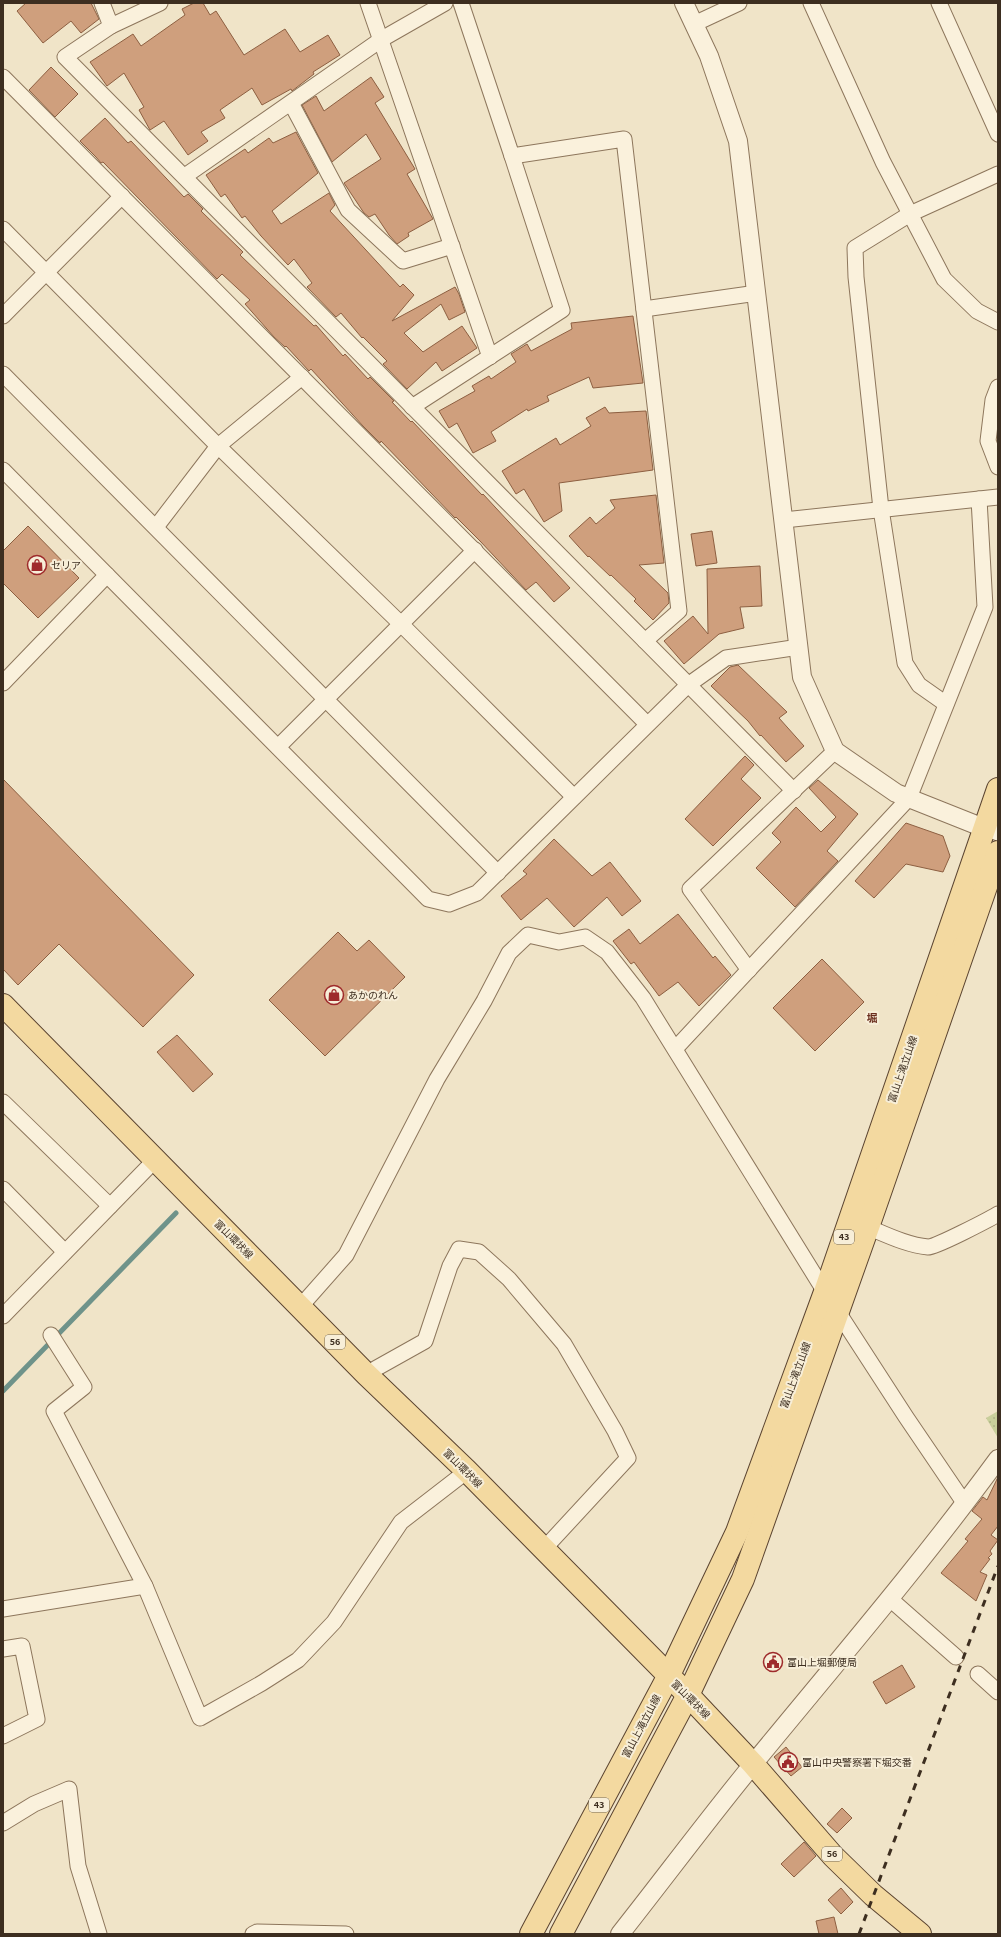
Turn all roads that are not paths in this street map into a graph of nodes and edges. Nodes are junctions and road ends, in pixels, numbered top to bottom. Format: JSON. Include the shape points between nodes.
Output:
{"nodes":[{"id":1,"x":102,"y":3,"type":"edge"},
{"id":2,"x":160,"y":3,"type":"edge"},
{"id":3,"x":368,"y":3,"type":"edge"},
{"id":4,"x":445,"y":3,"type":"edge"},
{"id":5,"x":461,"y":3,"type":"edge"},
{"id":6,"x":684,"y":3,"type":"edge"},
{"id":7,"x":739,"y":3,"type":"edge"},
{"id":8,"x":811,"y":3,"type":"edge"},
{"id":9,"x":939,"y":3,"type":"edge"},
{"id":10,"x":694,"y":24,"type":"junction"},
{"id":11,"x":111,"y":26,"type":"junction"},
{"id":12,"x":382,"y":39,"type":"junction"},
{"id":13,"x":3,"y":77,"type":"edge"},
{"id":14,"x":290,"y":103,"type":"junction"},
{"id":15,"x":998,"y":134,"type":"edge"},
{"id":16,"x":512,"y":156,"type":"junction"},
{"id":17,"x":998,"y":174,"type":"edge"},
{"id":18,"x":185,"y":176,"type":"junction"},
{"id":19,"x":122,"y":196,"type":"junction"},
{"id":20,"x":910,"y":214,"type":"junction"},
{"id":21,"x":3,"y":229,"type":"edge"},
{"id":22,"x":452,"y":246,"type":"junction"},
{"id":23,"x":46,"y":272,"type":"junction"},
{"id":24,"x":757,"y":293,"type":"junction"},
{"id":25,"x":644,"y":309,"type":"junction"},
{"id":26,"x":3,"y":316,"type":"edge"},
{"id":27,"x":998,"y":322,"type":"edge"},
{"id":28,"x":490,"y":357,"type":"junction"},
{"id":29,"x":3,"y":374,"type":"edge"},
{"id":30,"x":302,"y":377,"type":"junction"},
{"id":31,"x":998,"y":387,"type":"edge"},
{"id":32,"x":412,"y":407,"type":"junction"},
{"id":33,"x":218,"y":446,"type":"junction"},
{"id":34,"x":998,"y":467,"type":"edge"},
{"id":35,"x":3,"y":470,"type":"edge"},
{"id":36,"x":998,"y":497,"type":"edge"},
{"id":37,"x":979,"y":499,"type":"junction"},
{"id":38,"x":881,"y":510,"type":"junction"},
{"id":39,"x":784,"y":520,"type":"junction"},
{"id":40,"x":156,"y":527,"type":"junction"},
{"id":41,"x":475,"y":550,"type":"junction"},
{"id":42,"x":107,"y":576,"type":"junction"},
{"id":43,"x":401,"y":624,"type":"junction"},
{"id":44,"x":645,"y":641,"type":"junction"},
{"id":45,"x":799,"y":647,"type":"junction"},
{"id":46,"x":3,"y":683,"type":"edge"},
{"id":47,"x":688,"y":684,"type":"junction"},
{"id":48,"x":326,"y":698,"type":"junction"},
{"id":49,"x":946,"y":704,"type":"junction"},
{"id":50,"x":647,"y":724,"type":"junction"},
{"id":51,"x":278,"y":747,"type":"junction"},
{"id":52,"x":835,"y":751,"type":"junction"},
{"id":53,"x":998,"y":789,"type":"edge"},
{"id":54,"x":794,"y":790,"type":"junction"},
{"id":55,"x":574,"y":797,"type":"junction"},
{"id":56,"x":909,"y":798,"type":"junction"},
{"id":57,"x":991,"y":831,"type":"edge"},
{"id":58,"x":998,"y":852,"type":"edge"},
{"id":59,"x":498,"y":873,"type":"junction"},
{"id":60,"x":749,"y":970,"type":"junction"},
{"id":61,"x":3,"y":1005,"type":"edge"},
{"id":62,"x":675,"y":1048,"type":"junction"},
{"id":63,"x":3,"y":1102,"type":"edge"},
{"id":64,"x":155,"y":1160,"type":"junction"},
{"id":65,"x":3,"y":1189,"type":"edge"},
{"id":66,"x":110,"y":1206,"type":"junction"},
{"id":67,"x":998,"y":1214,"type":"edge"},
{"id":68,"x":859,"y":1224,"type":"junction"},
{"id":69,"x":65,"y":1252,"type":"junction"},
{"id":70,"x":825,"y":1292,"type":"junction"},
{"id":71,"x":300,"y":1307,"type":"junction"},
{"id":72,"x":839,"y":1311,"type":"junction"},
{"id":73,"x":3,"y":1316,"type":"edge"},
{"id":74,"x":51,"y":1336,"type":"dead end"},
{"id":75,"x":366,"y":1374,"type":"junction"},
{"id":76,"x":998,"y":1459,"type":"edge"},
{"id":77,"x":467,"y":1471,"type":"junction"},
{"id":78,"x":965,"y":1504,"type":"junction"},
{"id":79,"x":543,"y":1550,"type":"junction"},
{"id":80,"x":145,"y":1586,"type":"junction"},
{"id":81,"x":889,"y":1598,"type":"junction"},
{"id":82,"x":3,"y":1609,"type":"edge"},
{"id":83,"x":3,"y":1649,"type":"edge"},
{"id":84,"x":956,"y":1657,"type":"dead end"},
{"id":85,"x":978,"y":1674,"type":"dead end"},
{"id":86,"x":668,"y":1676,"type":"junction"},
{"id":87,"x":998,"y":1692,"type":"edge"},
{"id":88,"x":688,"y":1695,"type":"junction"},
{"id":89,"x":3,"y":1736,"type":"edge"},
{"id":90,"x":754,"y":1764,"type":"junction"},
{"id":91,"x":3,"y":1823,"type":"edge"},
{"id":92,"x":99,"y":1934,"type":"edge"},
{"id":93,"x":253,"y":1934,"type":"edge"},
{"id":94,"x":346,"y":1934,"type":"edge"},
{"id":95,"x":531,"y":1934,"type":"edge"},
{"id":96,"x":560,"y":1934,"type":"edge"},
{"id":97,"x":620,"y":1934,"type":"edge"},
{"id":98,"x":920,"y":1934,"type":"edge"}],
"edges":[{"from":1,"to":11,"type":"street"},
{"from":2,"to":11,"type":"street"},
{"from":3,"to":12,"type":"street"},
{"from":4,"to":12,"type":"street"},
{"from":5,"to":16,"type":"street"},
{"from":6,"to":10,"type":"street"},
{"from":7,"to":10,"type":"street"},
{"from":8,"to":20,"type":"street","via":[[883,162]]},
{"from":9,"to":15,"type":"street"},
{"from":10,"to":24,"type":"street","via":[[709,56],[738,141]]},
{"from":11,"to":18,"type":"street","via":[[65,57]]},
{"from":12,"to":14,"type":"street"},
{"from":12,"to":22,"type":"street"},
{"from":13,"to":19,"type":"street"},
{"from":14,"to":18,"type":"street"},
{"from":14,"to":22,"type":"street","via":[[348,210],[403,261]]},
{"from":16,"to":25,"type":"street","via":[[624,140]]},
{"from":16,"to":28,"type":"street","via":[[562,310]]},
{"from":17,"to":20,"type":"street"},
{"from":18,"to":32,"type":"street"},
{"from":19,"to":23,"type":"street"},
{"from":19,"to":30,"type":"street"},
{"from":20,"to":27,"type":"street","via":[[944,279],[978,310]]},
{"from":20,"to":38,"type":"street","via":[[856,248],[856,277]]},
{"from":21,"to":23,"type":"street"},
{"from":22,"to":28,"type":"street"},
{"from":23,"to":26,"type":"street"},
{"from":23,"to":33,"type":"street"},
{"from":24,"to":25,"type":"street"},
{"from":24,"to":39,"type":"street"},
{"from":25,"to":44,"type":"street","via":[[679,611]]},
{"from":28,"to":32,"type":"street"},
{"from":29,"to":40,"type":"street"},
{"from":30,"to":33,"type":"street"},
{"from":30,"to":41,"type":"street"},
{"from":31,"to":34,"type":"street","via":[[993,400],[988,441]]},
{"from":32,"to":44,"type":"street"},
{"from":33,"to":40,"type":"street"},
{"from":33,"to":43,"type":"street"},
{"from":35,"to":42,"type":"street"},
{"from":36,"to":37,"type":"street"},
{"from":37,"to":38,"type":"street"},
{"from":37,"to":49,"type":"street","via":[[985,607]]},
{"from":38,"to":39,"type":"street"},
{"from":38,"to":49,"type":"street","via":[[905,663],[919,685]]},
{"from":39,"to":45,"type":"street"},
{"from":40,"to":48,"type":"street"},
{"from":41,"to":43,"type":"street"},
{"from":41,"to":50,"type":"street"},
{"from":42,"to":46,"type":"street"},
{"from":42,"to":51,"type":"street"},
{"from":43,"to":48,"type":"street"},
{"from":43,"to":55,"type":"street"},
{"from":44,"to":47,"type":"street"},
{"from":45,"to":47,"type":"street","via":[[726,658]]},
{"from":45,"to":52,"type":"street","via":[[802,677]]},
{"from":47,"to":50,"type":"street"},
{"from":47,"to":54,"type":"street"},
{"from":48,"to":51,"type":"street"},
{"from":48,"to":59,"type":"street"},
{"from":49,"to":56,"type":"street"},
{"from":50,"to":55,"type":"street"},
{"from":51,"to":59,"type":"street","via":[[428,899],[449,904],[477,893]]},
{"from":52,"to":54,"type":"street"},
{"from":52,"to":56,"type":"street","via":[[896,793]]},
{"from":53,"to":57,"type":"main road","name":"富山上滝立山線","number":"43"},
{"from":54,"to":60,"type":"street","via":[[690,889]]},
{"from":55,"to":59,"type":"street"},
{"from":56,"to":57,"type":"street"},
{"from":56,"to":60,"type":"street"},
{"from":57,"to":68,"type":"main road","name":"富山上滝立山線","number":"43"},
{"from":58,"to":68,"type":"main road","name":"富山上滝立山線","number":"43"},
{"from":60,"to":62,"type":"street"},
{"from":61,"to":64,"type":"main road","name":"富山環状線","number":"56"},
{"from":62,"to":70,"type":"street"},
{"from":62,"to":71,"type":"street","via":[[643,998],[607,952],[585,937],[559,942],[528,935],[509,953],[484,1001],[437,1079],[346,1255]]},
{"from":63,"to":66,"type":"street"},
{"from":64,"to":66,"type":"street"},
{"from":64,"to":71,"type":"main road","name":"富山環状線","number":"56"},
{"from":65,"to":69,"type":"street"},
{"from":66,"to":69,"type":"street"},
{"from":67,"to":68,"type":"street","via":[[929,1247]]},
{"from":68,"to":70,"type":"main road","name":"富山上滝立山線","number":"43"},
{"from":68,"to":72,"type":"main road","name":"富山上滝立山線","number":"43"},
{"from":69,"to":73,"type":"street"},
{"from":70,"to":72,"type":"street"},
{"from":70,"to":86,"type":"main road","name":"富山上滝立山線","number":"43","via":[[737,1532]]},
{"from":71,"to":75,"type":"main road","name":"富山環状線","number":"56"},
{"from":72,"to":78,"type":"street"},
{"from":72,"to":88,"type":"main road","name":"富山上滝立山線","number":"43","via":[[743,1579]]},
{"from":74,"to":80,"type":"street","via":[[84,1387],[54,1411]]},
{"from":75,"to":77,"type":"main road","name":"富山環状線","number":"56"},
{"from":75,"to":79,"type":"street","via":[[425,1341],[450,1266],[459,1249],[479,1252],[509,1279],[564,1344],[628,1458]]},
{"from":76,"to":78,"type":"street"},
{"from":77,"to":79,"type":"main road","name":"富山環状線","number":"56"},
{"from":77,"to":80,"type":"street","via":[[401,1522],[334,1622],[298,1660],[200,1718]]},
{"from":78,"to":81,"type":"street"},
{"from":79,"to":86,"type":"main road","name":"富山環状線","number":"56"},
{"from":80,"to":82,"type":"street"},
{"from":81,"to":84,"type":"street"},
{"from":81,"to":90,"type":"street"},
{"from":83,"to":89,"type":"street","via":[[22,1646],[37,1719]]},
{"from":85,"to":87,"type":"street"},
{"from":86,"to":88,"type":"main road","name":"富山環状線","number":"56"},
{"from":86,"to":95,"type":"main road","name":"富山上滝立山線","number":"43"},
{"from":88,"to":90,"type":"main road","name":"富山環状線","number":"56"},
{"from":88,"to":96,"type":"main road","name":"富山上滝立山線","number":"43"},
{"from":90,"to":97,"type":"street"},
{"from":90,"to":98,"type":"main road","name":"富山環状線","number":"56","via":[[833,1856],[873,1896]]},
{"from":91,"to":92,"type":"street","via":[[34,1804],[69,1789],[78,1866]]},
{"from":93,"to":94,"type":"street"}]}
